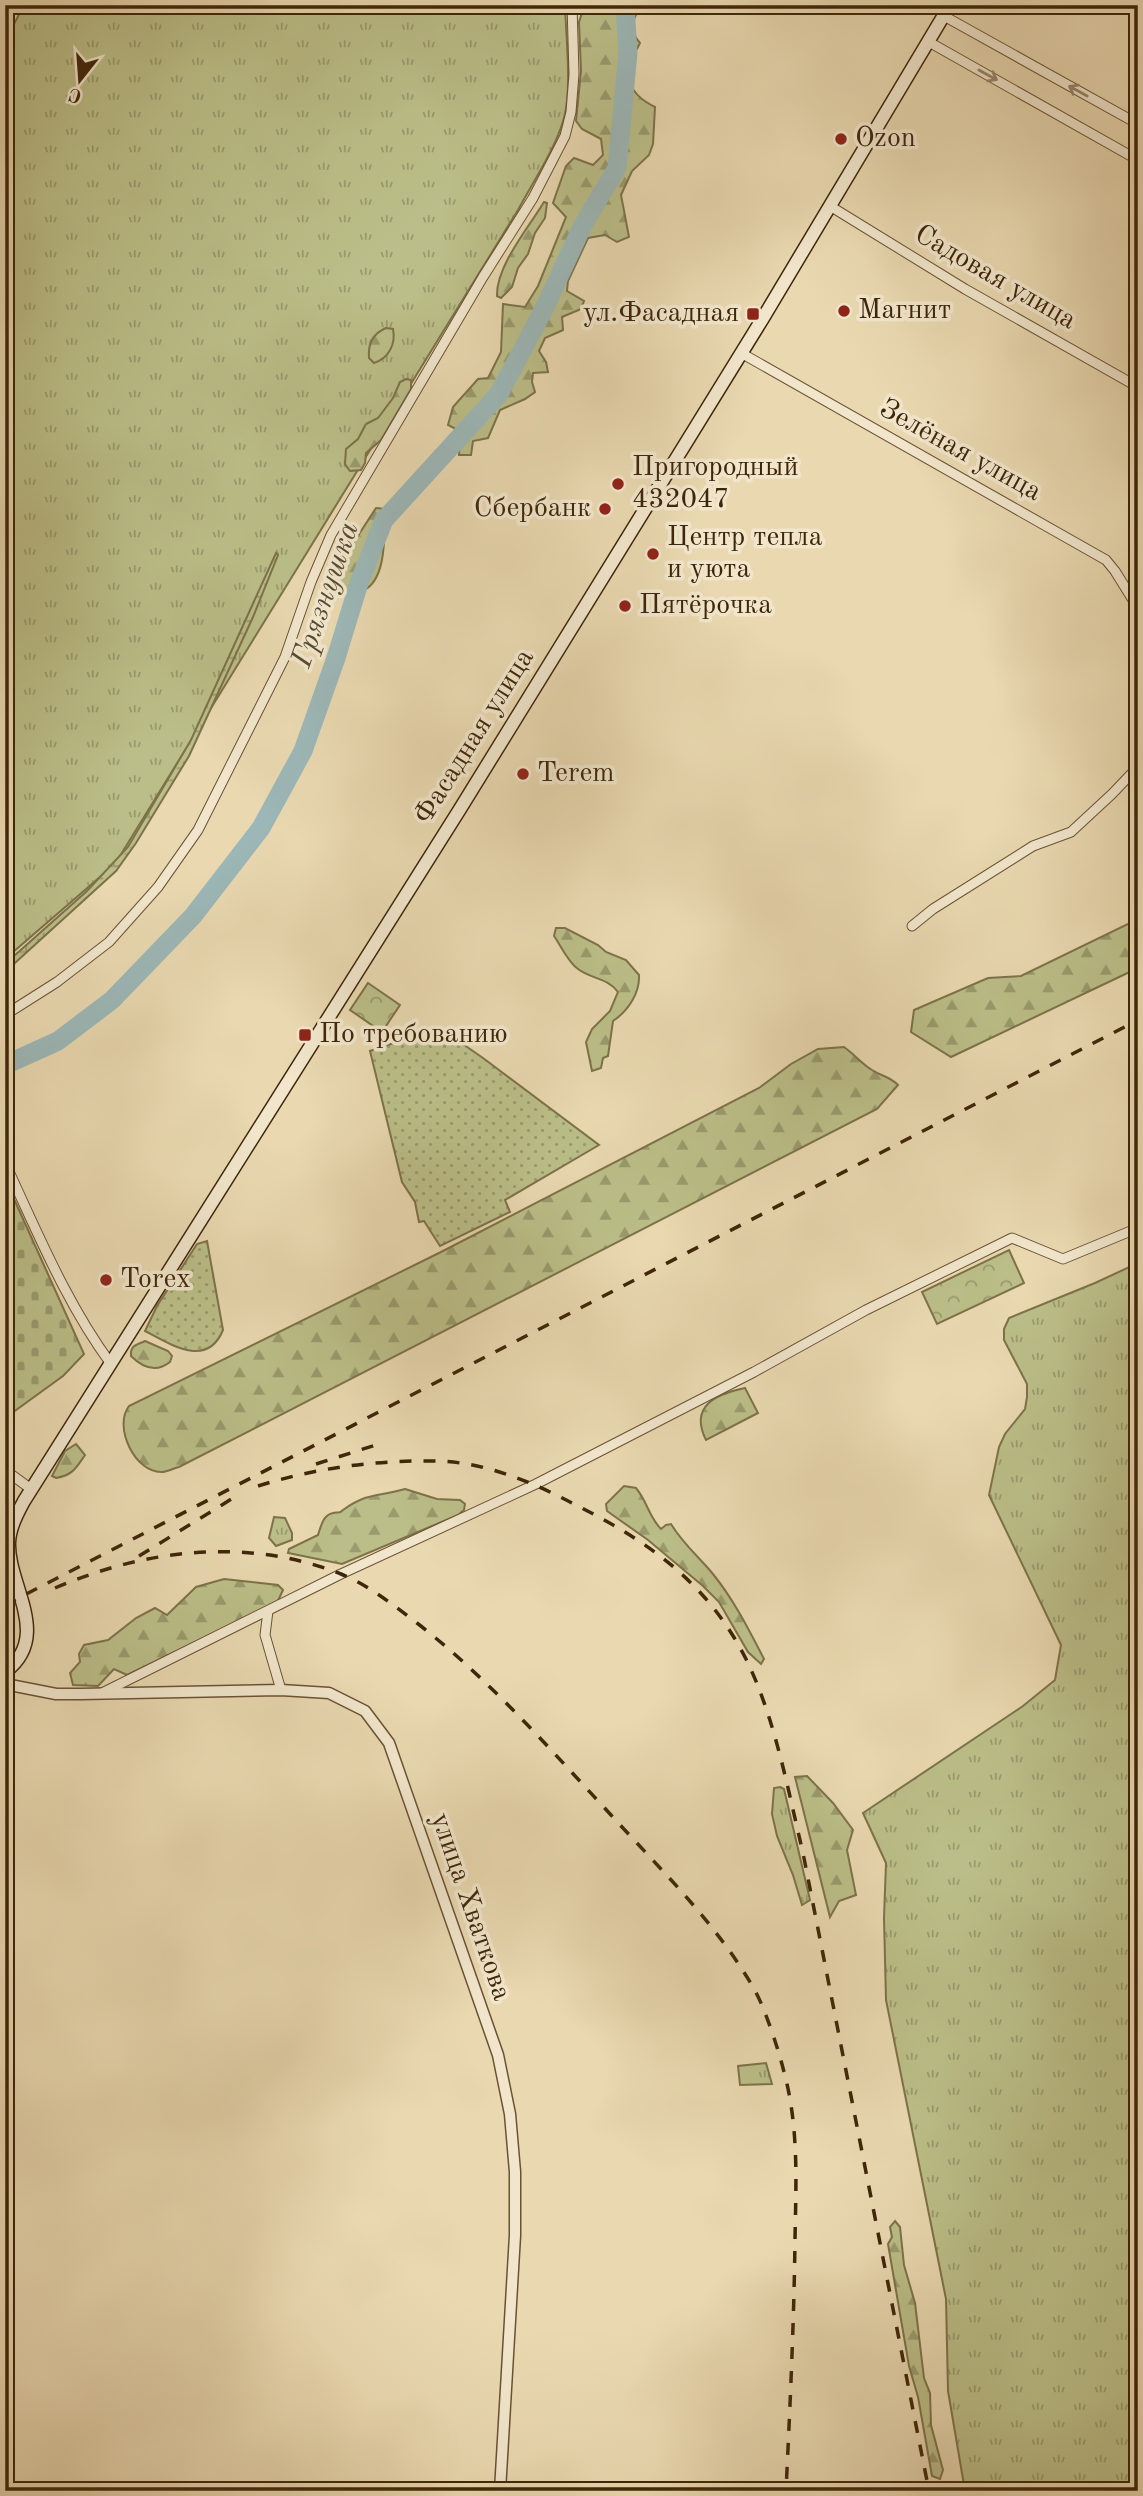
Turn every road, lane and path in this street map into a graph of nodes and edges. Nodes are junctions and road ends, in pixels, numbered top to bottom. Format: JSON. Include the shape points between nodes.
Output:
{"nodes":[{"id":1,"x":572,"y":5,"type":"edge"},
{"id":2,"x":947,"y":11,"type":"edge"},
{"id":3,"x":929,"y":42,"type":"junction"},
{"id":4,"x":1138,"y":124,"type":"edge"},
{"id":5,"x":1138,"y":160,"type":"edge"},
{"id":6,"x":830,"y":206,"type":"junction"},
{"id":7,"x":741,"y":354,"type":"junction"},
{"id":8,"x":1138,"y":387,"type":"edge"},
{"id":9,"x":1138,"y":608,"type":"edge"},
{"id":10,"x":1138,"y":760,"type":"edge"},
{"id":11,"x":912,"y":926,"type":"dead end"},
{"id":12,"x":5,"y":1015,"type":"edge"},
{"id":13,"x":5,"y":1163,"type":"edge"},
{"id":14,"x":1138,"y":1228,"type":"edge"},
{"id":15,"x":111,"y":1364,"type":"junction"},
{"id":16,"x":5,"y":1470,"type":"edge"},
{"id":17,"x":32,"y":1489,"type":"junction"},
{"id":18,"x":268,"y":1611,"type":"junction"},
{"id":19,"x":5,"y":1672,"type":"edge"},
{"id":20,"x":5,"y":1684,"type":"edge"},
{"id":21,"x":281,"y":1690,"type":"junction"},
{"id":22,"x":101,"y":1694,"type":"junction"},
{"id":23,"x":500,"y":2491,"type":"edge"}],
"edges":[{"from":1,"to":12,"type":"street","via":[[574,74],[565,136],[533,198],[331,535],[285,657],[198,830],[158,887],[109,942]]},
{"from":2,"to":3,"type":"main road","name":"Фасадная улица"},
{"from":4,"to":2,"type":"street","one_way":true},
{"from":3,"to":5,"type":"street","one_way":true},
{"from":3,"to":6,"type":"main road","name":"Фасадная улица"},
{"from":6,"to":7,"type":"main road","name":"Фасадная улица"},
{"from":6,"to":8,"type":"street","name":"Садовая улица"},
{"from":7,"to":9,"type":"street","name":"Зелёная улица","via":[[1106,560]]},
{"from":7,"to":15,"type":"main road","name":"Фасадная улица"},
{"from":10,"to":11,"type":"street","via":[[1133,772],[1071,832],[1033,846]]},
{"from":13,"to":15,"type":"street","via":[[49,1257]]},
{"from":14,"to":18,"type":"street","via":[[1063,1259],[1012,1238],[536,1484]]},
{"from":15,"to":17,"type":"main road","name":"Фасадная улица"},
{"from":16,"to":17,"type":"street"},
{"from":17,"to":19,"type":"main road","name":"Фасадная улица","via":[[14,1521],[9,1541],[24,1603],[26,1634],[18,1659]]},
{"from":18,"to":21,"type":"street","via":[[265,1635]]},
{"from":18,"to":22,"type":"street"},
{"from":20,"to":22,"type":"street","name":"улица Хваткова","via":[[56,1693]]},
{"from":21,"to":22,"type":"street","name":"улица Хваткова"},
{"from":21,"to":23,"type":"street","name":"улица Хваткова","via":[[329,1693],[352,1703],[365,1711],[389,1743],[498,2056],[515,2172],[513,2297]]}]}
